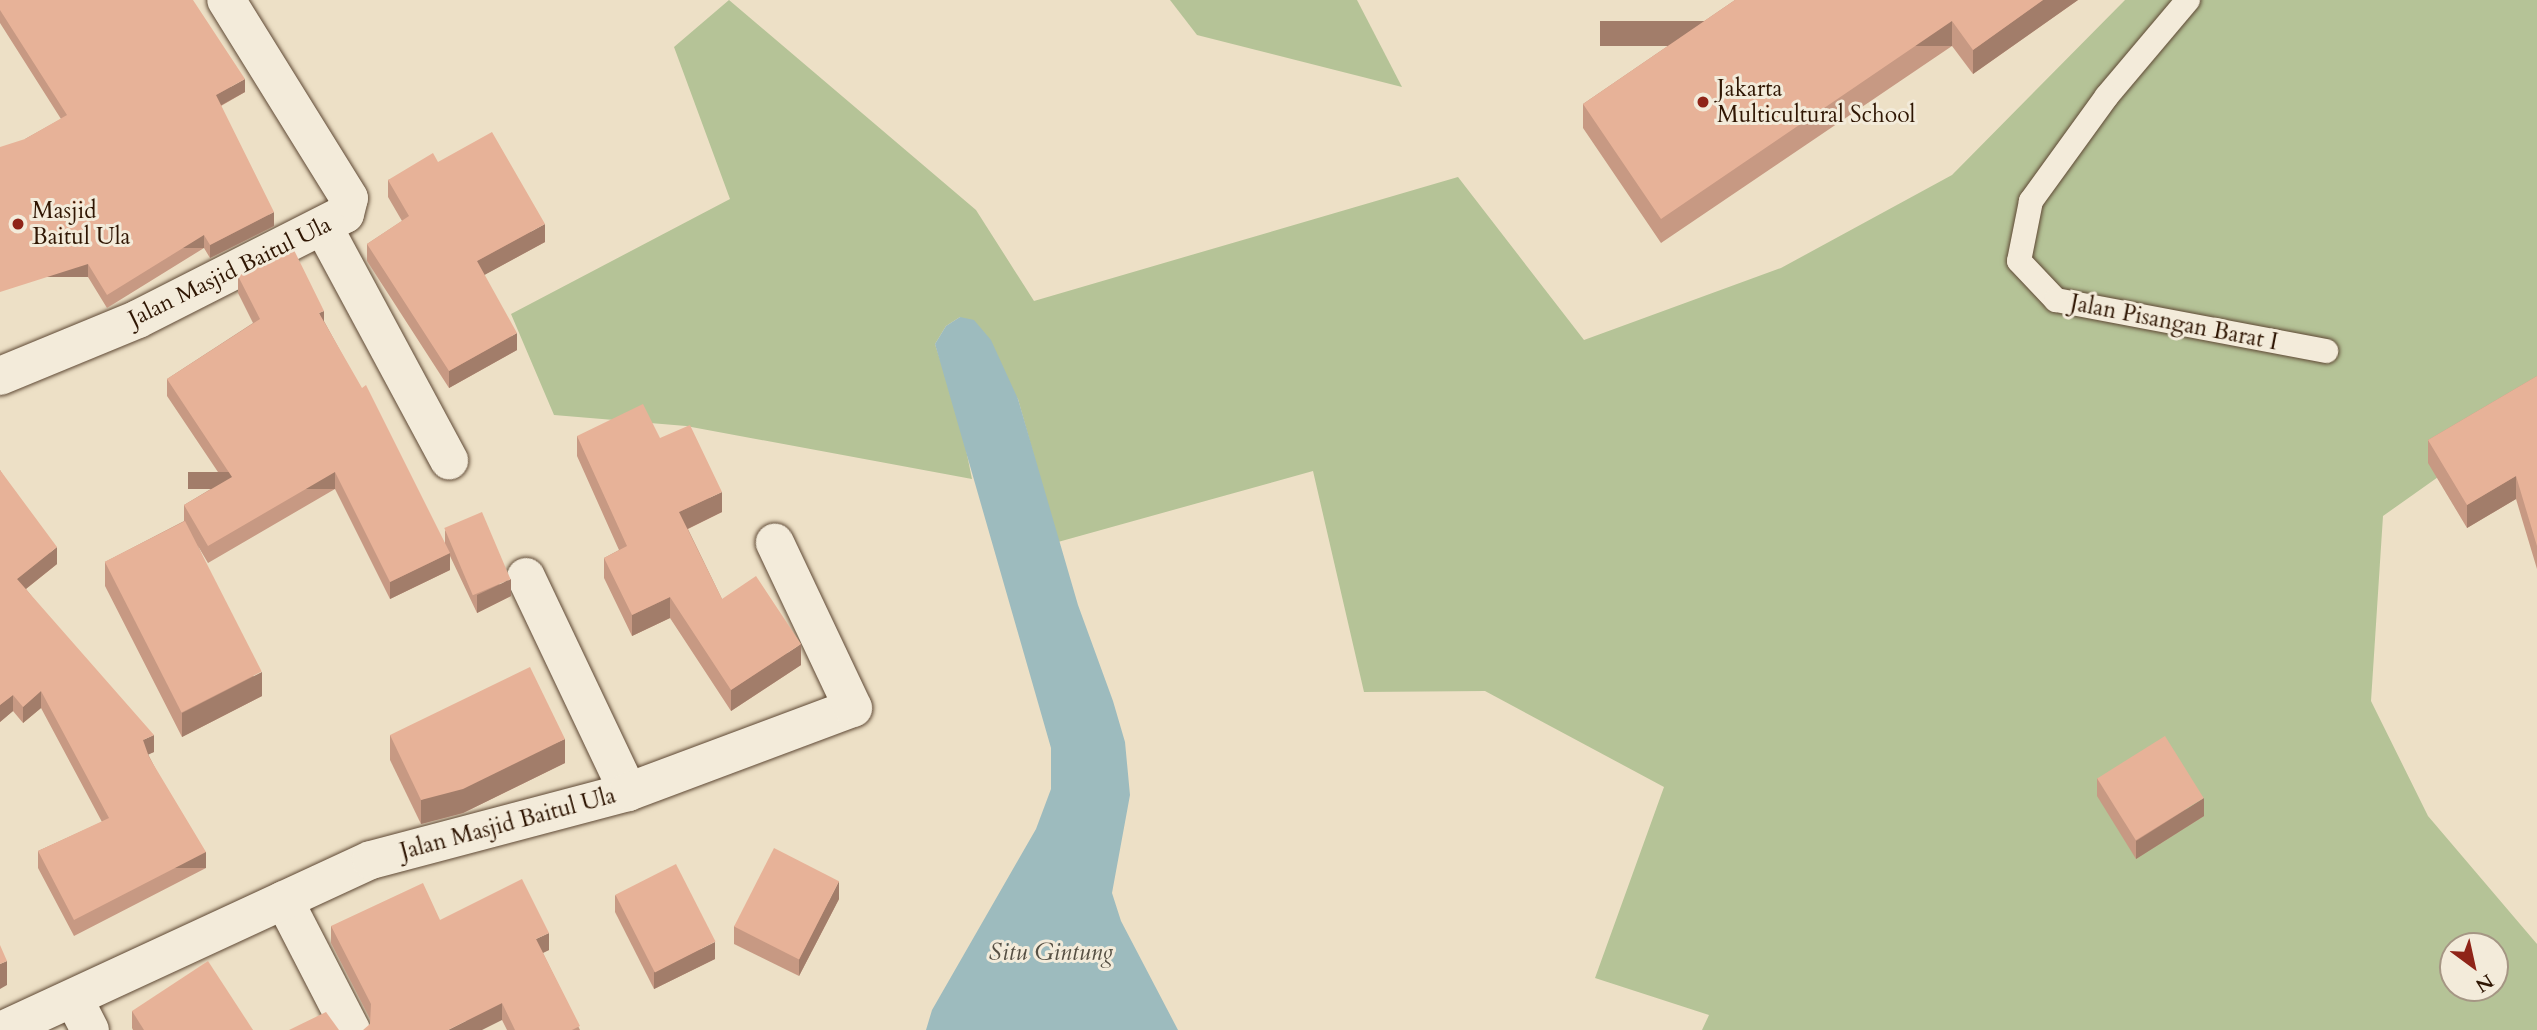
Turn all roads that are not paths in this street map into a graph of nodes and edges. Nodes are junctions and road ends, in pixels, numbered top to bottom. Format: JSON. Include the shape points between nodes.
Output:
{"nodes":[{"id":1,"x":226,"y":0,"type":"edge"},
{"id":2,"x":2188,"y":0,"type":"edge"},
{"id":3,"x":324,"y":228,"type":"junction"},
{"id":4,"x":2326,"y":351,"type":"dead end"},
{"id":5,"x":0,"y":376,"type":"edge"},
{"id":6,"x":449,"y":460,"type":"dead end"},
{"id":7,"x":775,"y":543,"type":"dead end"},
{"id":8,"x":526,"y":577,"type":"dead end"},
{"id":9,"x":628,"y":792,"type":"junction"},
{"id":10,"x":284,"y":900,"type":"junction"},
{"id":11,"x":82,"y":1014,"type":"edge"},
{"id":12,"x":3,"y":1030,"type":"edge"},
{"id":13,"x":351,"y":1030,"type":"edge"}],
"edges":[{"from":1,"to":3,"type":"street","name":"Jalan Masjid Baitul Ula","via":[[349,198],[345,214]]},
{"from":2,"to":4,"type":"lane","name":"Jalan Pisangan Barat I","via":[[2107,96],[2031,201],[2020,261],[2056,300]]},
{"from":3,"to":5,"type":"street","name":"Jalan Masjid Baitul Ula","via":[[138,318]]},
{"from":3,"to":6,"type":"street"},
{"from":7,"to":9,"type":"street","name":"Jalan Masjid Baitul Ula","via":[[853,708]]},
{"from":8,"to":9,"type":"street"},
{"from":9,"to":10,"type":"street","name":"Jalan Masjid Baitul Ula","via":[[371,860]]},
{"from":10,"to":11,"type":"street","name":"Jalan Masjid Baitul Ula"},
{"from":10,"to":13,"type":"street"},
{"from":11,"to":12,"type":"street","name":"Jalan Masjid Baitul Ula"}]}
